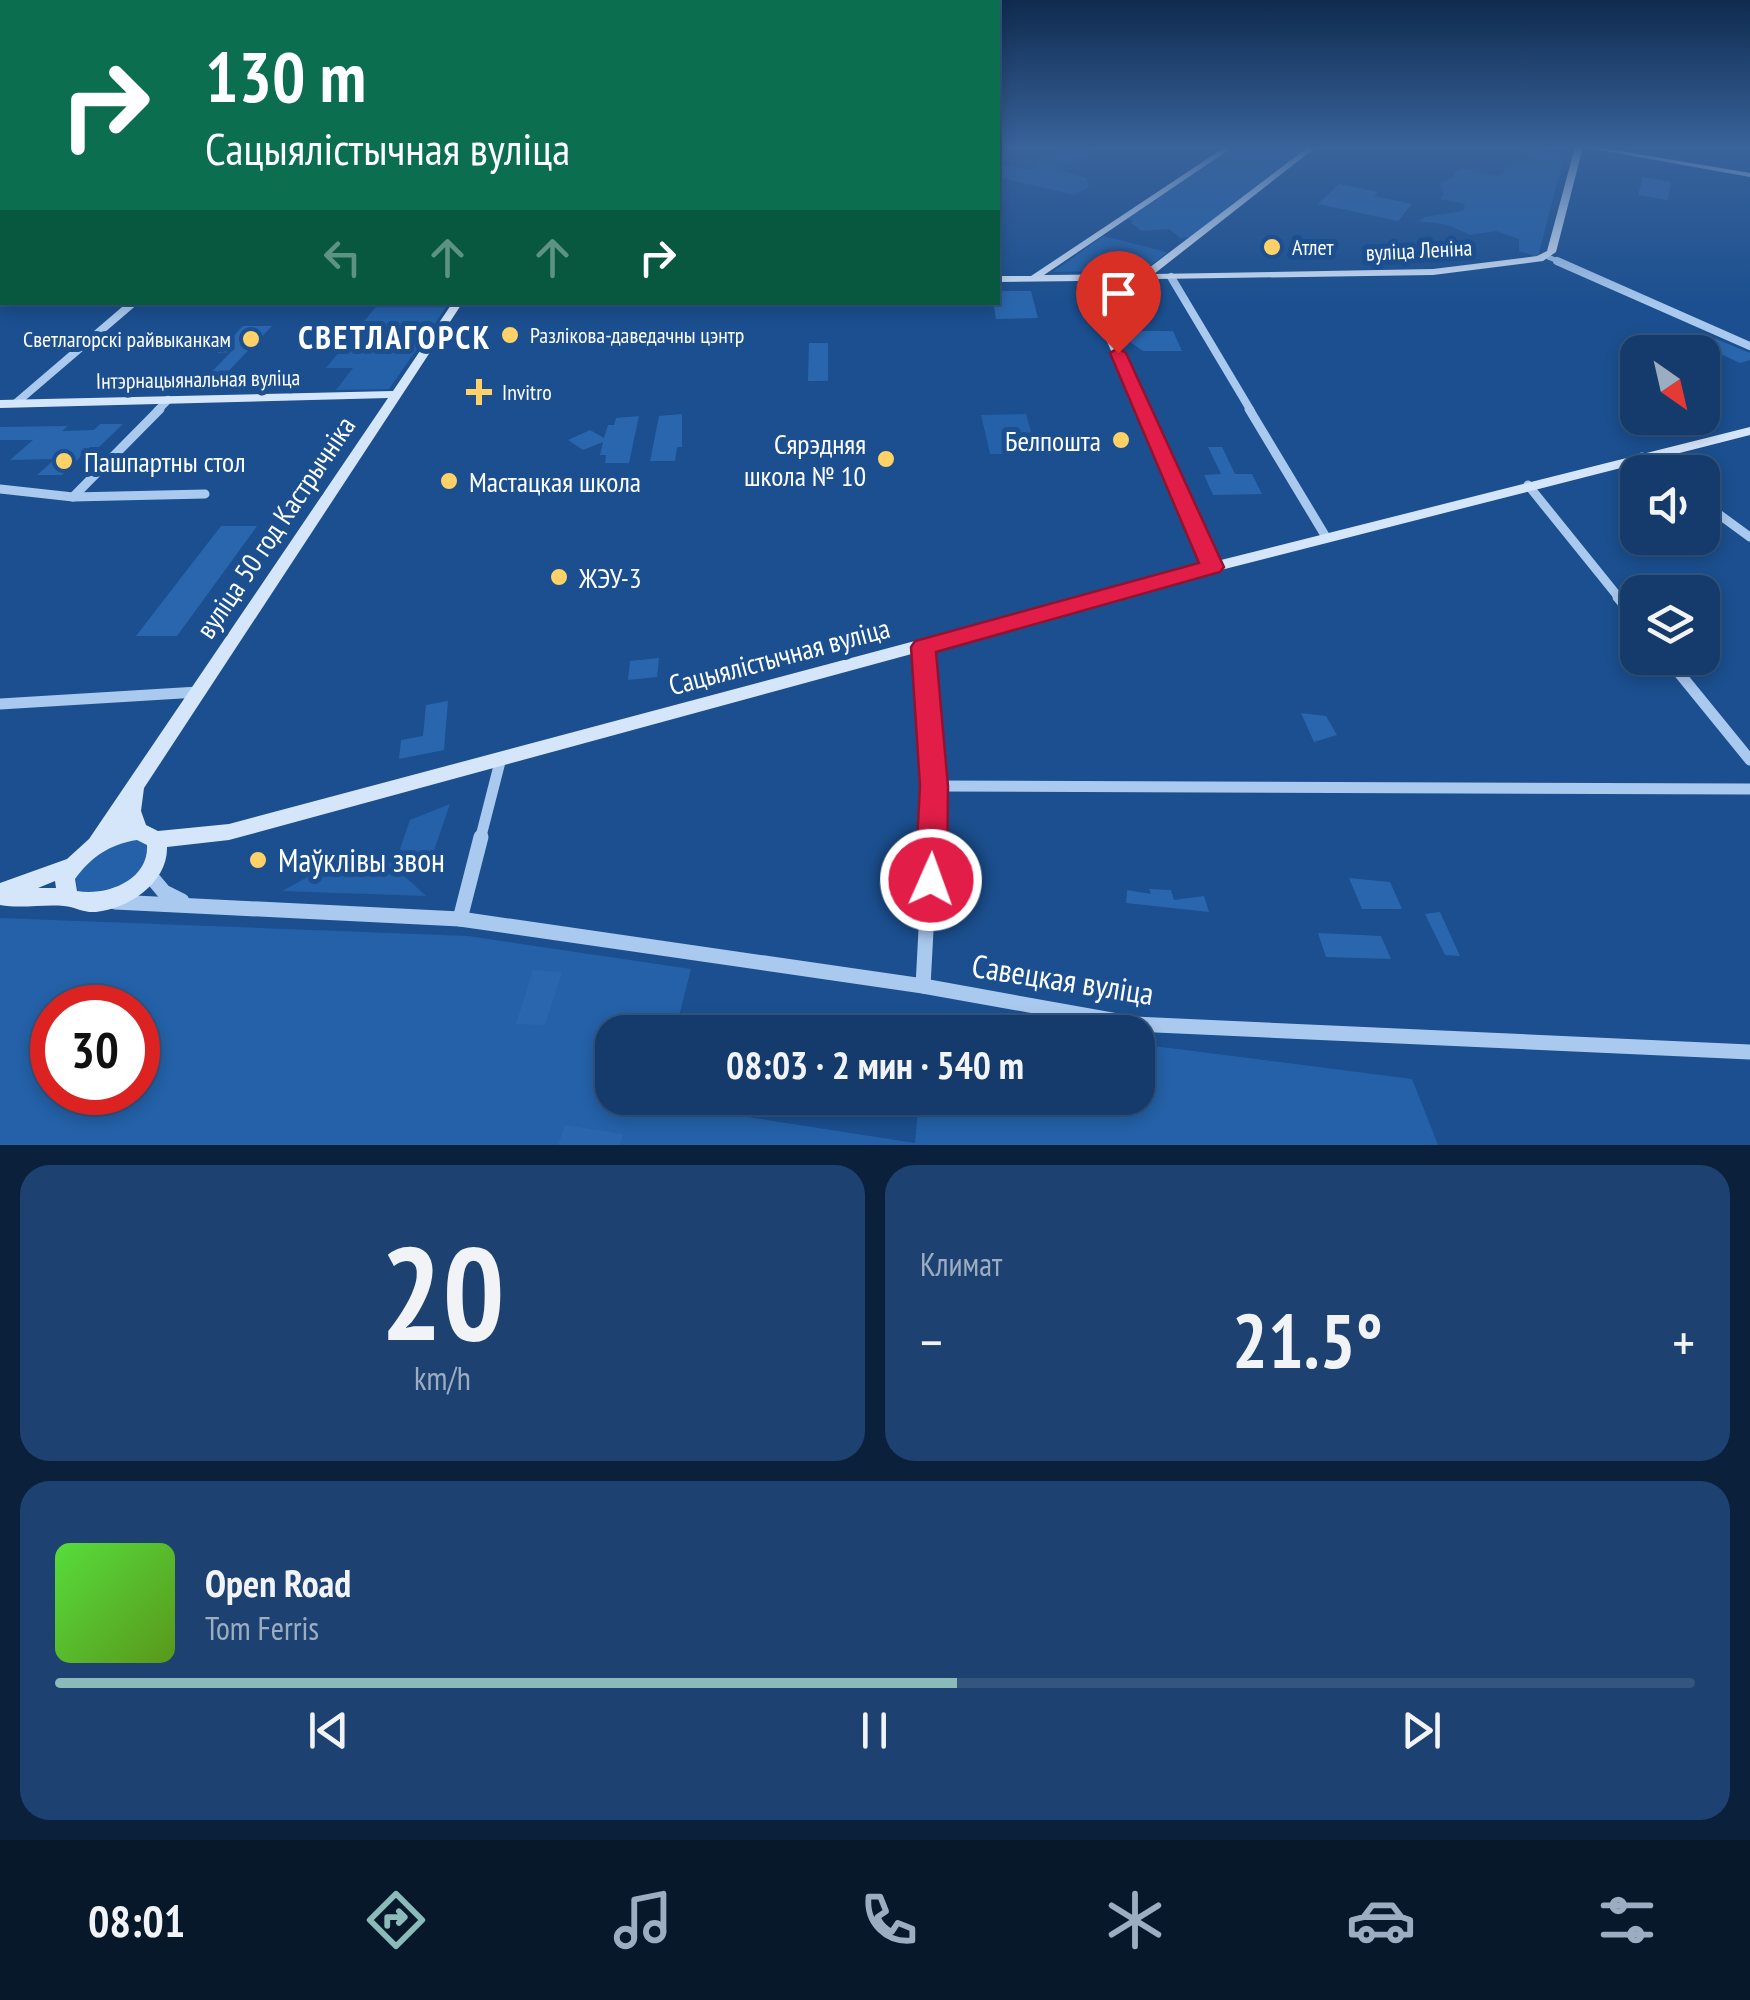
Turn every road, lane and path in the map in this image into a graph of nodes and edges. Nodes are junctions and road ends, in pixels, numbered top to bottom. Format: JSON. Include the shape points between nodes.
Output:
{"nodes":[{"id":1,"x":1149,"y":200,"type":"edge"},
{"id":2,"x":1241,"y":200,"type":"edge"},
{"id":3,"x":1564,"y":200,"type":"edge"},
{"id":4,"x":1548,"y":256,"type":"junction"},
{"id":5,"x":1171,"y":276,"type":"junction"},
{"id":6,"x":1142,"y":277,"type":"junction"},
{"id":7,"x":1034,"y":278,"type":"junction"},
{"id":8,"x":1084,"y":278,"type":"junction"},
{"id":9,"x":1000,"y":279,"type":"edge"},
{"id":10,"x":130,"y":305,"type":"edge"},
{"id":11,"x":456,"y":305,"type":"edge"},
{"id":12,"x":1750,"y":346,"type":"edge"},
{"id":13,"x":396,"y":394,"type":"junction"},
{"id":14,"x":168,"y":400,"type":"junction"},
{"id":15,"x":16,"y":403,"type":"junction"},
{"id":16,"x":0,"y":404,"type":"edge"},
{"id":17,"x":1750,"y":432,"type":"edge"},
{"id":18,"x":1651,"y":455,"type":"edge"},
{"id":19,"x":1620,"y":462,"type":"edge"},
{"id":20,"x":1528,"y":485,"type":"junction"},
{"id":21,"x":0,"y":489,"type":"edge"},
{"id":22,"x":206,"y":494,"type":"dead end"},
{"id":23,"x":73,"y":496,"type":"junction"},
{"id":24,"x":1720,"y":515,"type":"edge"},
{"id":25,"x":1750,"y":537,"type":"edge"},
{"id":26,"x":1326,"y":538,"type":"junction"},
{"id":27,"x":1212,"y":567,"type":"junction"},
{"id":28,"x":1620,"y":598,"type":"edge"},
{"id":29,"x":924,"y":647,"type":"junction"},
{"id":30,"x":1681,"y":675,"type":"edge"},
{"id":31,"x":198,"y":692,"type":"junction"},
{"id":32,"x":0,"y":704,"type":"edge"},
{"id":33,"x":502,"y":758,"type":"junction"},
{"id":34,"x":1750,"y":760,"type":"edge"},
{"id":35,"x":138,"y":782,"type":"junction"},
{"id":36,"x":934,"y":786,"type":"junction"},
{"id":37,"x":1750,"y":789,"type":"edge"},
{"id":38,"x":96,"y":845,"type":"junction"},
{"id":39,"x":150,"y":851,"type":"junction"},
{"id":40,"x":72,"y":866,"type":"junction"},
{"id":41,"x":0,"y":894,"type":"edge"},
{"id":42,"x":68,"y":898,"type":"junction"},
{"id":43,"x":105,"y":901,"type":"junction"},
{"id":44,"x":192,"y":906,"type":"junction"},
{"id":45,"x":460,"y":919,"type":"junction"},
{"id":46,"x":923,"y":986,"type":"junction"},
{"id":47,"x":1750,"y":1052,"type":"edge"}],
"edges":[{"from":1,"to":7,"type":"street"},
{"from":2,"to":6,"type":"street"},
{"from":3,"to":4,"type":"street"},
{"from":4,"to":5,"type":"street","name":"вуліца Леніна","via":[[1433,272]]},
{"from":4,"to":12,"type":"street"},
{"from":5,"to":6,"type":"street","name":"вуліца Леніна"},
{"from":5,"to":26,"type":"street"},
{"from":6,"to":8,"type":"street","name":"вуліца Леніна"},
{"from":7,"to":8,"type":"street","name":"вуліца Леніна"},
{"from":7,"to":9,"type":"street","name":"вуліца Леніна"},
{"from":8,"to":27,"type":"street"},
{"from":10,"to":15,"type":"street"},
{"from":11,"to":13,"type":"street","name":"вуліца 50 год Кастрычніка"},
{"from":13,"to":14,"type":"street","name":"Інтэрнацыянальная вуліца"},
{"from":13,"to":31,"type":"street","name":"вуліца 50 год Кастрычніка"},
{"from":14,"to":15,"type":"street","name":"Інтэрнацыянальная вуліца"},
{"from":14,"to":23,"type":"street"},
{"from":15,"to":16,"type":"street","name":"Інтэрнацыянальная вуліца"},
{"from":17,"to":18,"type":"street","name":"Сацыялістычная вуліца"},
{"from":19,"to":20,"type":"street","name":"Сацыялістычная вуліца"},
{"from":20,"to":26,"type":"street","name":"Сацыялістычная вуліца"},
{"from":20,"to":28,"type":"street"},
{"from":21,"to":23,"type":"street"},
{"from":22,"to":23,"type":"street"},
{"from":24,"to":25,"type":"street"},
{"from":26,"to":27,"type":"street","name":"Сацыялістычная вуліца"},
{"from":27,"to":29,"type":"street","name":"Сацыялістычная вуліца"},
{"from":29,"to":33,"type":"street","name":"Сацыялістычная вуліца"},
{"from":29,"to":36,"type":"street"},
{"from":30,"to":34,"type":"street"},
{"from":31,"to":32,"type":"street"},
{"from":31,"to":35,"type":"street","name":"вуліца 50 год Кастрычніка"},
{"from":33,"to":39,"type":"street","name":"Сацыялістычная вуліца"},
{"from":33,"to":45,"type":"street"},
{"from":35,"to":38,"type":"street","name":"вуліца 50 год Кастрычніка"},
{"from":35,"to":39,"type":"street","via":[[131,811]]},
{"from":36,"to":37,"type":"street"},
{"from":36,"to":46,"type":"street"},
{"from":38,"to":39,"type":"street"},
{"from":38,"to":40,"type":"street"},
{"from":39,"to":43,"type":"street","via":[[121,894]]},
{"from":39,"to":44,"type":"street","via":[[164,892]]},
{"from":40,"to":41,"type":"street"},
{"from":40,"to":42,"type":"street","via":[[64,889]]},
{"from":41,"to":42,"type":"street"},
{"from":42,"to":43,"type":"street"},
{"from":43,"to":44,"type":"street","name":"Савецкая вуліца"},
{"from":44,"to":45,"type":"street","name":"Савецкая вуліца"},
{"from":45,"to":46,"type":"street","name":"Савецкая вуліца"},
{"from":46,"to":47,"type":"street","name":"Савецкая вуліца","via":[[1134,1024]]}]}
